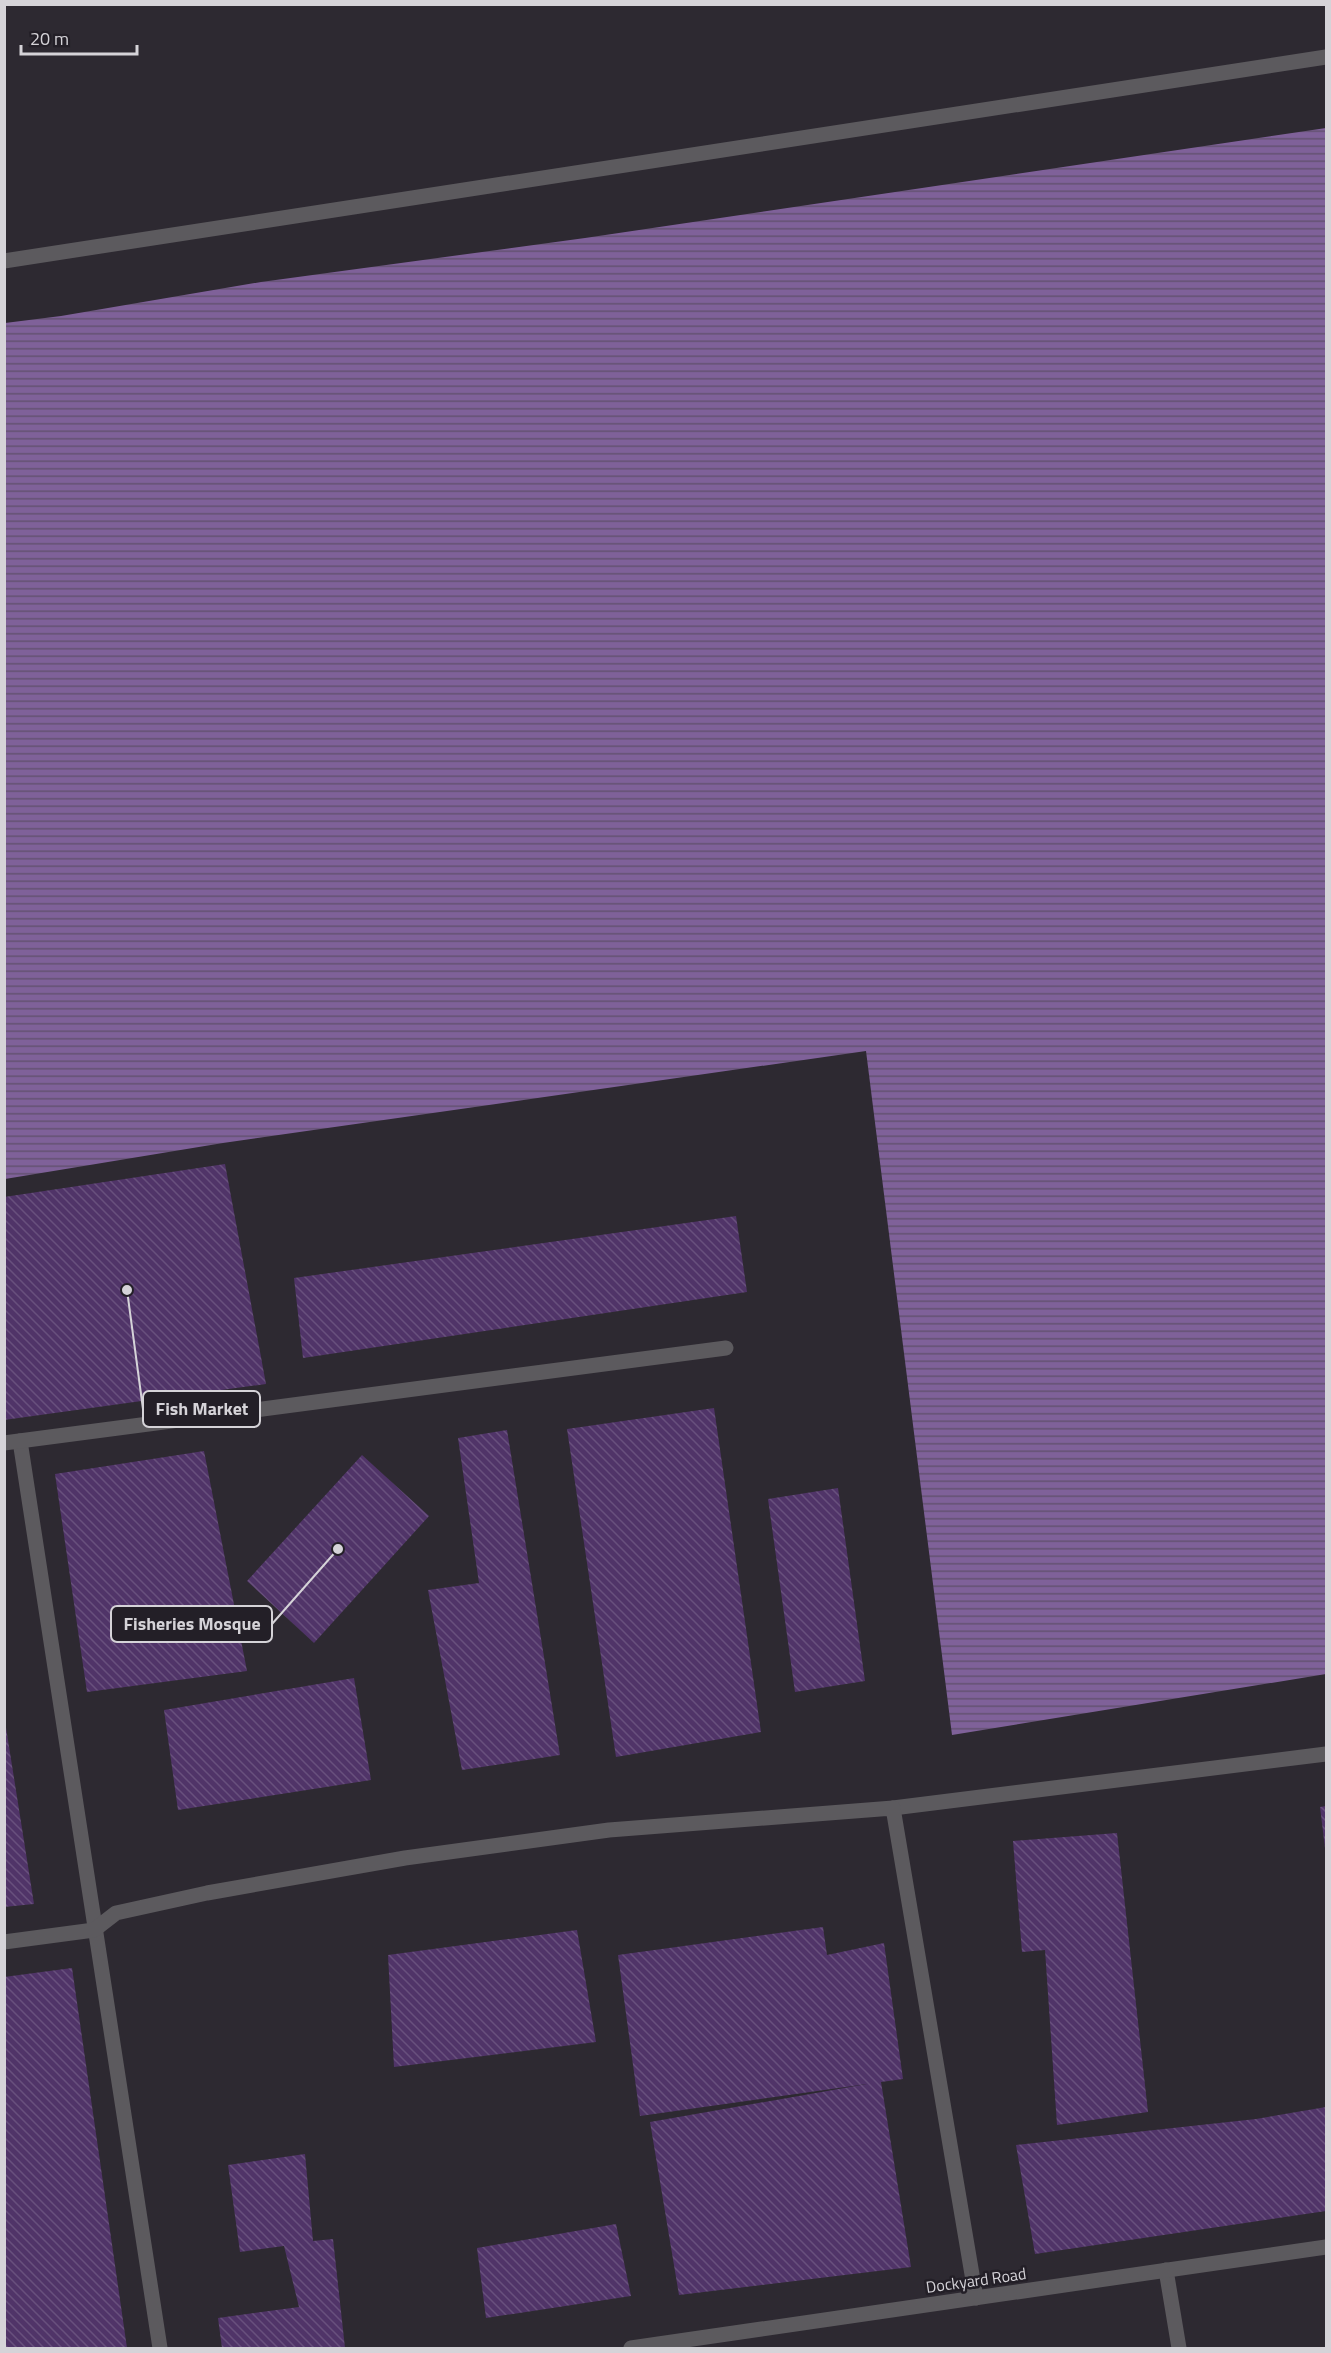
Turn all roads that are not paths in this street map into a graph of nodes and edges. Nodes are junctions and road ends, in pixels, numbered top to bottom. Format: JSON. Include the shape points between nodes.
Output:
{"nodes":[{"id":1,"x":1326,"y":57,"type":"edge"},
{"id":2,"x":4,"y":261,"type":"edge"},
{"id":3,"x":726,"y":1348,"type":"dead end"},
{"id":4,"x":12,"y":1442,"type":"edge"},
{"id":5,"x":1326,"y":1754,"type":"edge"},
{"id":6,"x":892,"y":1808,"type":"junction"},
{"id":7,"x":94,"y":1930,"type":"junction"},
{"id":8,"x":4,"y":1942,"type":"edge"},
{"id":9,"x":1326,"y":2247,"type":"edge"},
{"id":10,"x":1166,"y":2270,"type":"junction"},
{"id":11,"x":975,"y":2298,"type":"junction"},
{"id":12,"x":160,"y":2349,"type":"edge"},
{"id":13,"x":631,"y":2349,"type":"edge"},
{"id":14,"x":1179,"y":2349,"type":"edge"}],
"edges":[{"from":1,"to":2,"type":"street"},
{"from":3,"to":4,"type":"street"},
{"from":4,"to":7,"type":"street"},
{"from":5,"to":6,"type":"street"},
{"from":6,"to":7,"type":"street","via":[[609,1830],[405,1858],[116,1913]]},
{"from":6,"to":11,"type":"street"},
{"from":7,"to":8,"type":"street"},
{"from":7,"to":12,"type":"street"},
{"from":9,"to":10,"type":"street","name":"Dockyard Road"},
{"from":10,"to":11,"type":"street","name":"Dockyard Road"},
{"from":10,"to":14,"type":"street"},
{"from":11,"to":13,"type":"street","name":"Dockyard Road"}]}
